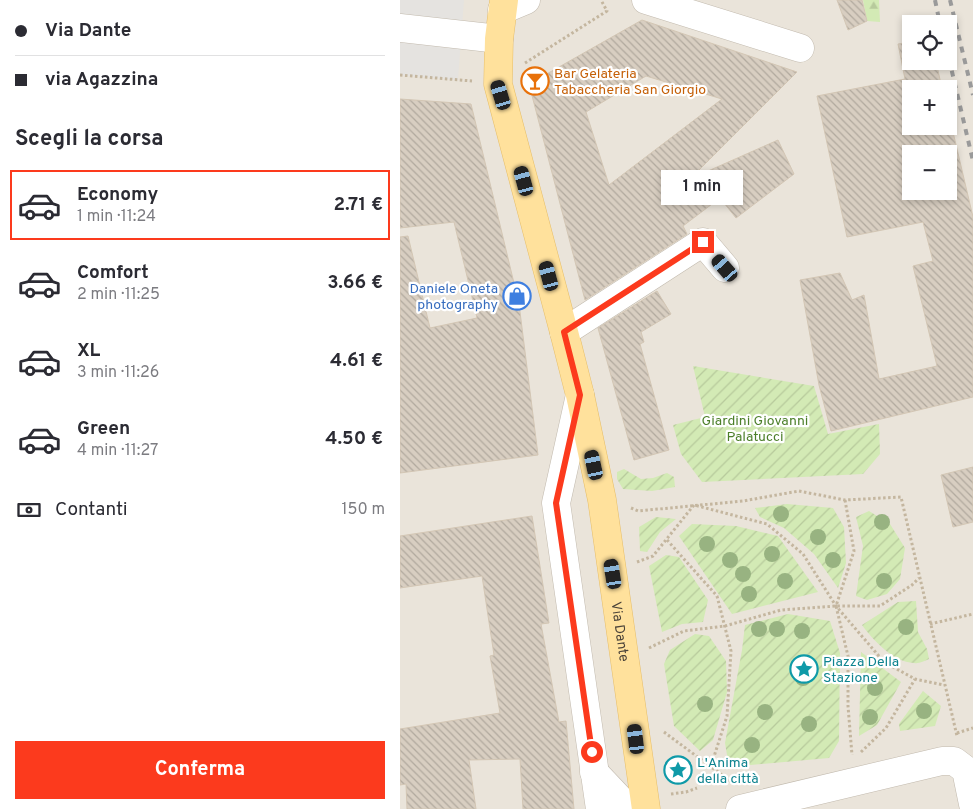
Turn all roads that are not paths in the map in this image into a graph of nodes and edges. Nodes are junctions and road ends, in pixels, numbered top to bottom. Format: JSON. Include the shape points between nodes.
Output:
{"nodes":[{"id":1,"x":646,"y":0,"type":"edge"},
{"id":2,"x":505,"y":2,"type":"edge"},
{"id":3,"x":400,"y":28,"type":"edge"},
{"id":4,"x":499,"y":39,"type":"junction"},
{"id":5,"x":800,"y":48,"type":"dead end"},
{"id":6,"x":725,"y":268,"type":"dead end"},
{"id":7,"x":564,"y":332,"type":"junction"},
{"id":8,"x":580,"y":395,"type":"junction"},
{"id":9,"x":594,"y":772,"type":"junction"},
{"id":10,"x":973,"y":804,"type":"edge"},
{"id":11,"x":600,"y":809,"type":"edge"},
{"id":12,"x":629,"y":809,"type":"edge"},
{"id":13,"x":646,"y":809,"type":"edge"},
{"id":14,"x":740,"y":809,"type":"edge"}],
"edges":[{"from":1,"to":5,"type":"street"},
{"from":2,"to":4,"type":"main road","name":"Via Dante"},
{"from":3,"to":4,"type":"street"},
{"from":4,"to":7,"type":"main road","name":"Via Dante","via":[[498,84]]},
{"from":6,"to":7,"type":"street","via":[[703,242]]},
{"from":7,"to":8,"type":"main road","name":"Via Dante"},
{"from":8,"to":9,"type":"street","name":"Via Dante","via":[[556,503]]},
{"from":8,"to":13,"type":"main road","name":"Via Dante","via":[[602,500]]},
{"from":9,"to":11,"type":"street","name":"Via Dante"},
{"from":9,"to":12,"type":"street"},
{"from":10,"to":14,"type":"street","via":[[966,770],[954,762],[942,761]]}]}
